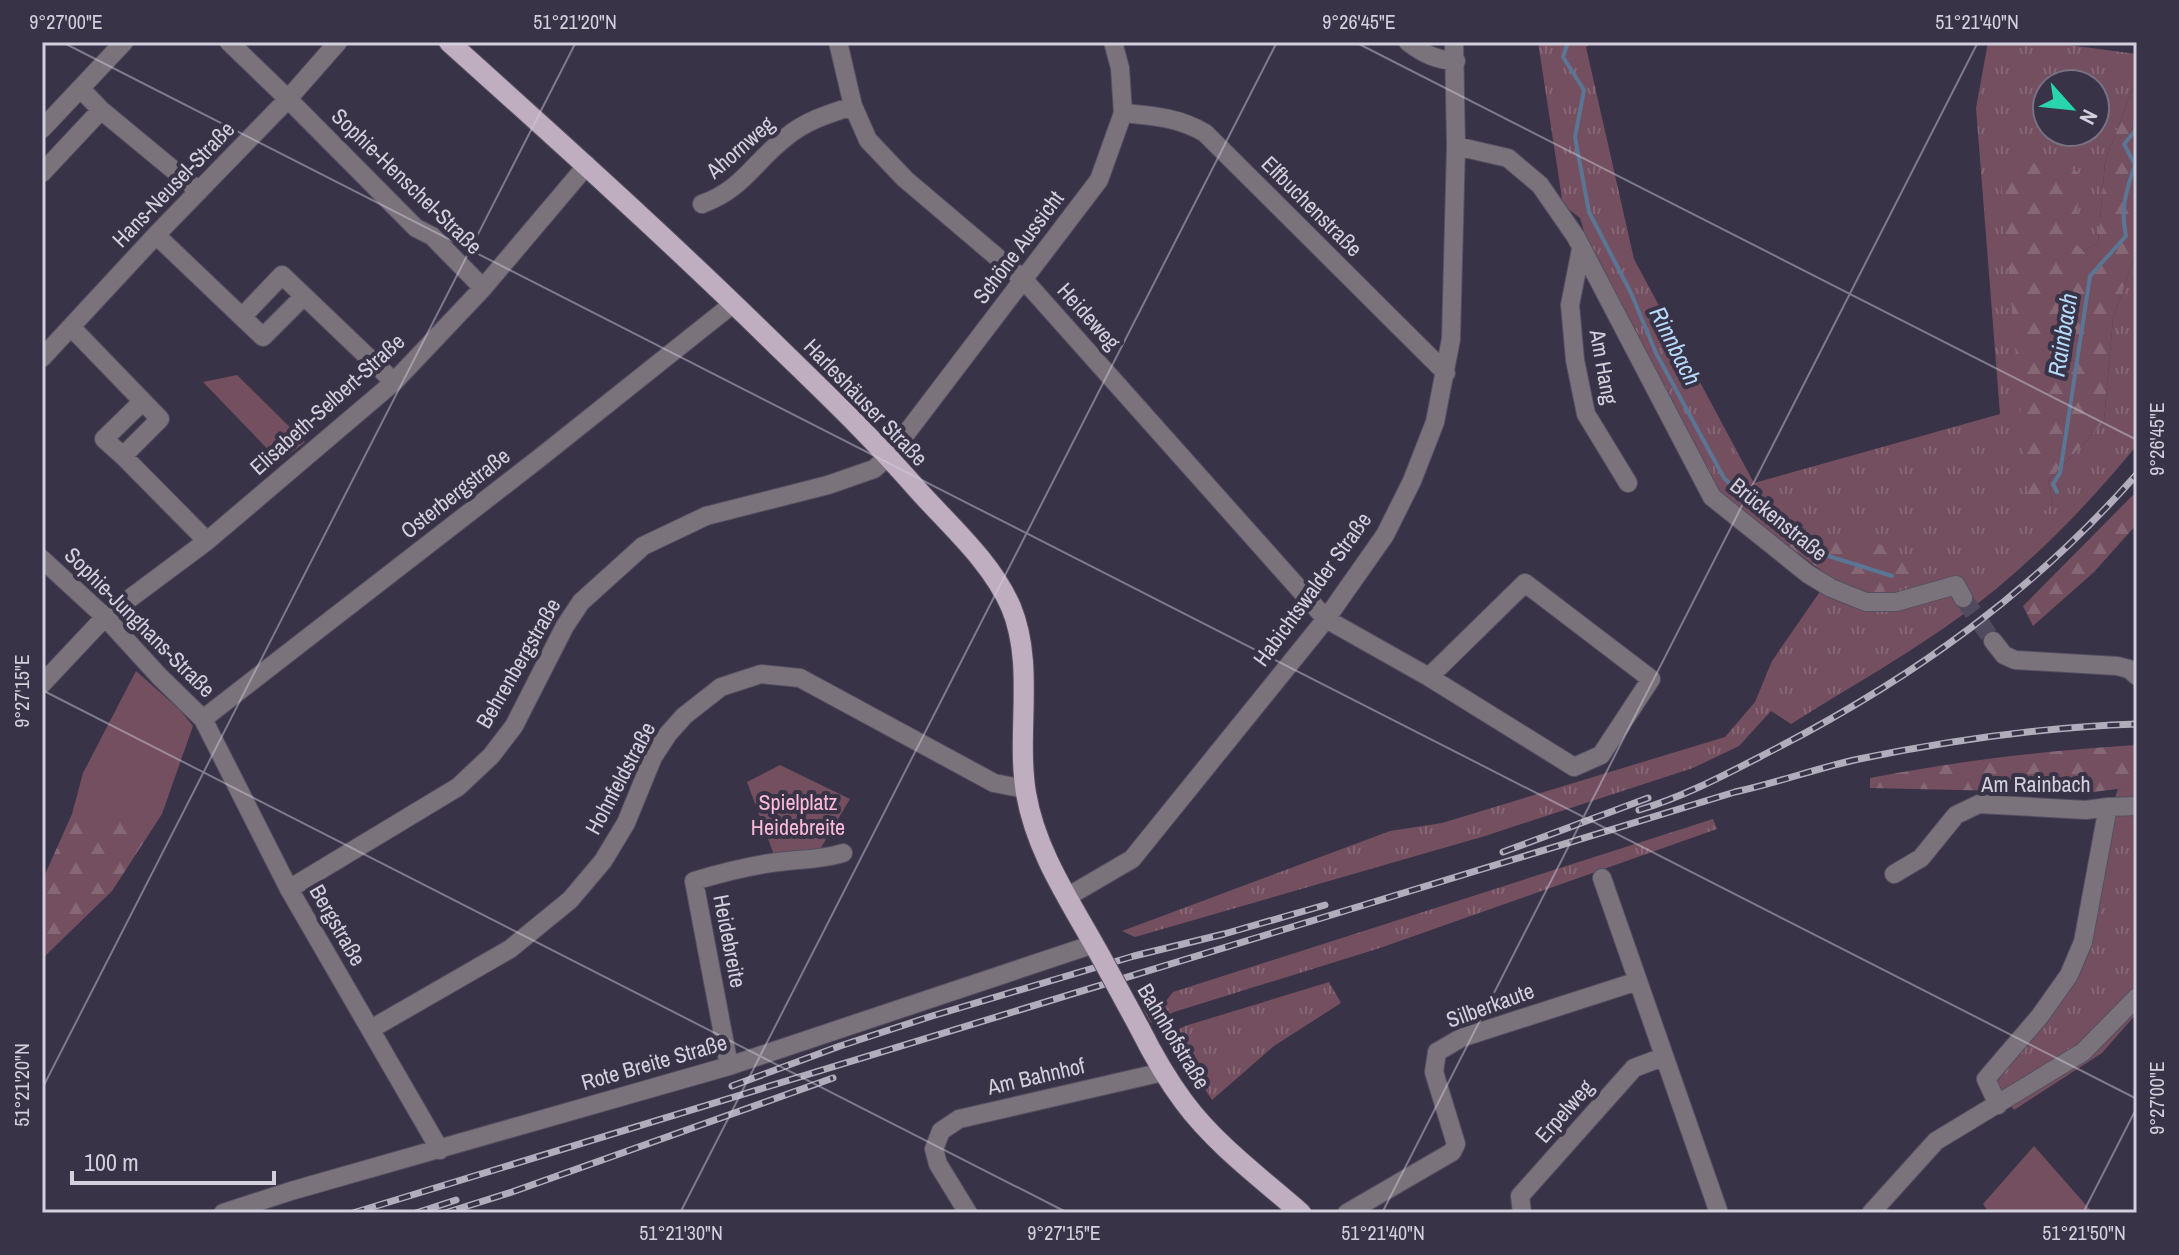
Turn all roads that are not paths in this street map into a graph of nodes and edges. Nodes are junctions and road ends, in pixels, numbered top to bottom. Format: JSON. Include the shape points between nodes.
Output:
{"nodes":[{"id":1,"x":124,"y":42,"type":"edge"},
{"id":2,"x":229,"y":42,"type":"edge"},
{"id":3,"x":338,"y":42,"type":"edge"},
{"id":4,"x":449,"y":42,"type":"edge"},
{"id":5,"x":838,"y":42,"type":"edge"},
{"id":6,"x":1113,"y":42,"type":"edge"},
{"id":7,"x":1408,"y":42,"type":"edge"},
{"id":8,"x":1454,"y":42,"type":"edge"},
{"id":9,"x":1456,"y":61,"type":"junction"},
{"id":10,"x":81,"y":89,"type":"junction"},
{"id":11,"x":288,"y":99,"type":"junction"},
{"id":12,"x":853,"y":106,"type":"junction"},
{"id":13,"x":101,"y":110,"type":"junction"},
{"id":14,"x":1123,"y":113,"type":"junction"},
{"id":15,"x":42,"y":129,"type":"edge"},
{"id":16,"x":42,"y":141,"type":"edge"},
{"id":17,"x":1456,"y":146,"type":"junction"},
{"id":18,"x":58,"y":155,"type":"junction"},
{"id":19,"x":587,"y":165,"type":"junction"},
{"id":20,"x":42,"y":173,"type":"edge"},
{"id":21,"x":199,"y":191,"type":"junction"},
{"id":22,"x":702,"y":204,"type":"dead end"},
{"id":23,"x":156,"y":235,"type":"junction"},
{"id":24,"x":1581,"y":249,"type":"junction"},
{"id":25,"x":1024,"y":280,"type":"junction"},
{"id":26,"x":483,"y":288,"type":"junction"},
{"id":27,"x":304,"y":296,"type":"junction"},
{"id":28,"x":734,"y":303,"type":"junction"},
{"id":29,"x":242,"y":317,"type":"junction"},
{"id":30,"x":72,"y":328,"type":"junction"},
{"id":31,"x":42,"y":358,"type":"edge"},
{"id":32,"x":1446,"y":373,"type":"junction"},
{"id":33,"x":394,"y":382,"type":"junction"},
{"id":34,"x":142,"y":402,"type":"junction"},
{"id":35,"x":123,"y":456,"type":"junction"},
{"id":36,"x":889,"y":456,"type":"junction"},
{"id":37,"x":1628,"y":483,"type":"dead end"},
{"id":38,"x":207,"y":541,"type":"junction"},
{"id":39,"x":42,"y":559,"type":"edge"},
{"id":40,"x":1963,"y":598,"type":"tunnel mouth"},
{"id":41,"x":105,"y":617,"type":"junction"},
{"id":42,"x":1326,"y":619,"type":"junction"},
{"id":43,"x":1993,"y":641,"type":"tunnel mouth"},
{"id":44,"x":2137,"y":676,"type":"edge"},
{"id":45,"x":1429,"y":677,"type":"junction"},
{"id":46,"x":42,"y":684,"type":"edge"},
{"id":47,"x":203,"y":719,"type":"junction"},
{"id":48,"x":1025,"y":789,"type":"junction"},
{"id":49,"x":2134,"y":802,"type":"edge"},
{"id":50,"x":2108,"y":809,"type":"junction"},
{"id":51,"x":843,"y":853,"type":"dead end"},
{"id":52,"x":1894,"y":874,"type":"dead end"},
{"id":53,"x":1602,"y":878,"type":"dead end"},
{"id":54,"x":289,"y":889,"type":"junction"},
{"id":55,"x":1067,"y":897,"type":"junction"},
{"id":56,"x":1098,"y":950,"type":"junction"},
{"id":57,"x":1638,"y":981,"type":"junction"},
{"id":58,"x":2137,"y":997,"type":"edge"},
{"id":59,"x":371,"y":1029,"type":"junction"},
{"id":60,"x":1663,"y":1057,"type":"junction"},
{"id":61,"x":729,"y":1066,"type":"junction"},
{"id":62,"x":1163,"y":1072,"type":"junction"},
{"id":63,"x":1998,"y":1105,"type":"junction"},
{"id":64,"x":440,"y":1150,"type":"junction"},
{"id":65,"x":223,"y":1213,"type":"edge"},
{"id":66,"x":968,"y":1213,"type":"edge"},
{"id":67,"x":1301,"y":1213,"type":"edge"},
{"id":68,"x":1347,"y":1213,"type":"edge"},
{"id":69,"x":1522,"y":1213,"type":"edge"},
{"id":70,"x":1719,"y":1213,"type":"edge"},
{"id":71,"x":1871,"y":1213,"type":"edge"}],
"edges":[{"from":1,"to":10,"type":"street"},
{"from":2,"to":11,"type":"street","name":"Sophie-Henschel-Straße"},
{"from":3,"to":11,"type":"street","name":"Hans-Neusel-Straße"},
{"from":4,"to":19,"type":"main road","name":"Harleshäuser Straße"},
{"from":5,"to":12,"type":"street","name":"Heideweg"},
{"from":6,"to":14,"type":"street","name":"Schöne Aussicht"},
{"from":7,"to":9,"type":"street","via":[[1423,54]]},
{"from":8,"to":9,"type":"street","name":"Habichtswalder Straße"},
{"from":9,"to":17,"type":"street","name":"Habichtswalder Straße"},
{"from":10,"to":13,"type":"street"},
{"from":10,"to":15,"type":"street"},
{"from":11,"to":21,"type":"street","name":"Hans-Neusel-Straße"},
{"from":11,"to":26,"type":"street","name":"Sophie-Henschel-Straße"},
{"from":12,"to":22,"type":"street","name":"Ahornweg","via":[[820,116],[784,138],[743,182]]},
{"from":12,"to":25,"type":"street","name":"Heideweg","via":[[868,140],[905,179]]},
{"from":13,"to":18,"type":"street"},
{"from":13,"to":21,"type":"street"},
{"from":14,"to":25,"type":"street","name":"Schöne Aussicht","via":[[1099,180]]},
{"from":14,"to":32,"type":"street","name":"Elfbuchenstraße","via":[[1175,119],[1205,133]]},
{"from":16,"to":18,"type":"street"},
{"from":17,"to":24,"type":"street","name":"Brückenstraße","via":[[1508,158],[1530,176]]},
{"from":17,"to":32,"type":"street","name":"Habichtswalder Straße"},
{"from":18,"to":20,"type":"street"},
{"from":19,"to":26,"type":"street","name":"Elisabeth-Selbert-Straße"},
{"from":19,"to":28,"type":"main road","name":"Harleshäuser Straße"},
{"from":21,"to":23,"type":"street","name":"Hans-Neusel-Straße"},
{"from":23,"to":29,"type":"street"},
{"from":23,"to":30,"type":"street","name":"Hans-Neusel-Straße"},
{"from":24,"to":37,"type":"street","name":"Am Hang","via":[[1570,305],[1575,360],[1586,414]]},
{"from":24,"to":40,"type":"street","name":"Brückenstraße","via":[[1712,497],[1831,588],[1866,602],[1896,602],[1956,585]]},
{"from":25,"to":36,"type":"street","name":"Schöne Aussicht"},
{"from":25,"to":42,"type":"street","name":"Heideweg"},
{"from":26,"to":33,"type":"street","name":"Elisabeth-Selbert-Straße"},
{"from":27,"to":29,"type":"street","via":[[263,337]]},
{"from":27,"to":29,"type":"street","via":[[282,275]]},
{"from":27,"to":33,"type":"street"},
{"from":28,"to":36,"type":"main road","name":"Harleshäuser Straße"},
{"from":28,"to":47,"type":"street","name":"Osterbergstraße"},
{"from":30,"to":31,"type":"street","name":"Hans-Neusel-Straße"},
{"from":30,"to":34,"type":"street"},
{"from":32,"to":42,"type":"street","name":"Habichtswalder Straße","via":[[1435,422],[1412,481],[1385,535]]},
{"from":33,"to":38,"type":"street","name":"Elisabeth-Selbert-Straße"},
{"from":34,"to":35,"type":"street","via":[[160,419]]},
{"from":34,"to":35,"type":"street","via":[[104,439]]},
{"from":35,"to":38,"type":"street"},
{"from":36,"to":48,"type":"main road","name":"Harleshäuser Straße","via":[[997,578],[1011,607],[1020,634]]},
{"from":36,"to":54,"type":"street","name":"Behrenbergstraße","via":[[874,469],[706,516],[643,546],[581,602],[514,726],[491,756],[458,787]]},
{"from":38,"to":41,"type":"street","name":"Elisabeth-Selbert-Straße"},
{"from":39,"to":41,"type":"street","name":"Sophie-Junghans-Straße"},
{"from":41,"to":46,"type":"street","name":"Elisabeth-Selbert-Straße"},
{"from":41,"to":47,"type":"street","name":"Sophie-Junghans-Straße"},
{"from":42,"to":45,"type":"street","name":"Heideweg"},
{"from":42,"to":55,"type":"street","name":"Habichtswalder Straße","via":[[1132,859]]},
{"from":43,"to":44,"type":"street","via":[[2015,660],[2117,666]]},
{"from":45,"to":45,"type":"street","name":"Heideweg","via":[[1574,767],[1601,755],[1651,679],[1525,583]]},
{"from":47,"to":54,"type":"street","name":"Bergstraße"},
{"from":48,"to":55,"type":"main road","name":"Harleshäuser Straße","via":[[1041,847]]},
{"from":48,"to":59,"type":"street","name":"Hohnfeldstraße","via":[[994,783],[800,678],[761,674],[721,687],[668,734],[626,823],[570,900],[510,949]]},
{"from":49,"to":50,"type":"street"},
{"from":50,"to":52,"type":"street","name":"Am Rainbach","via":[[1979,804],[1956,815],[1921,858]]},
{"from":50,"to":63,"type":"street","via":[[2083,942],[2069,975],[2040,1016],[1986,1079]]},
{"from":51,"to":61,"type":"street","name":"Heidebreite","via":[[694,881]]},
{"from":53,"to":57,"type":"street"},
{"from":54,"to":59,"type":"street","name":"Bergstraße"},
{"from":55,"to":56,"type":"main road","name":"Bahnhofstraße"},
{"from":56,"to":61,"type":"street","name":"Rote Breite Straße"},
{"from":56,"to":62,"type":"main road","name":"Bahnhofstraße","bridge":true},
{"from":57,"to":60,"type":"street"},
{"from":57,"to":68,"type":"street","name":"Silberkaute","via":[[1461,1038],[1437,1052],[1434,1072],[1456,1144],[1452,1152]]},
{"from":58,"to":63,"type":"street","via":[[2083,1052]]},
{"from":59,"to":64,"type":"street","name":"Bergstraße"},
{"from":60,"to":69,"type":"street","name":"Erpelweg","via":[[1634,1068],[1520,1196]]},
{"from":60,"to":70,"type":"street"},
{"from":61,"to":64,"type":"street","name":"Rote Breite Straße"},
{"from":62,"to":66,"type":"street","name":"Am Bahnhof","via":[[959,1119],[941,1131],[934,1149],[938,1164]]},
{"from":62,"to":67,"type":"main road","name":"Bahnhofstraße","via":[[1221,1142]]},
{"from":63,"to":71,"type":"street","via":[[1936,1141]]},
{"from":64,"to":65,"type":"street","name":"Rote Breite Straße"}]}
